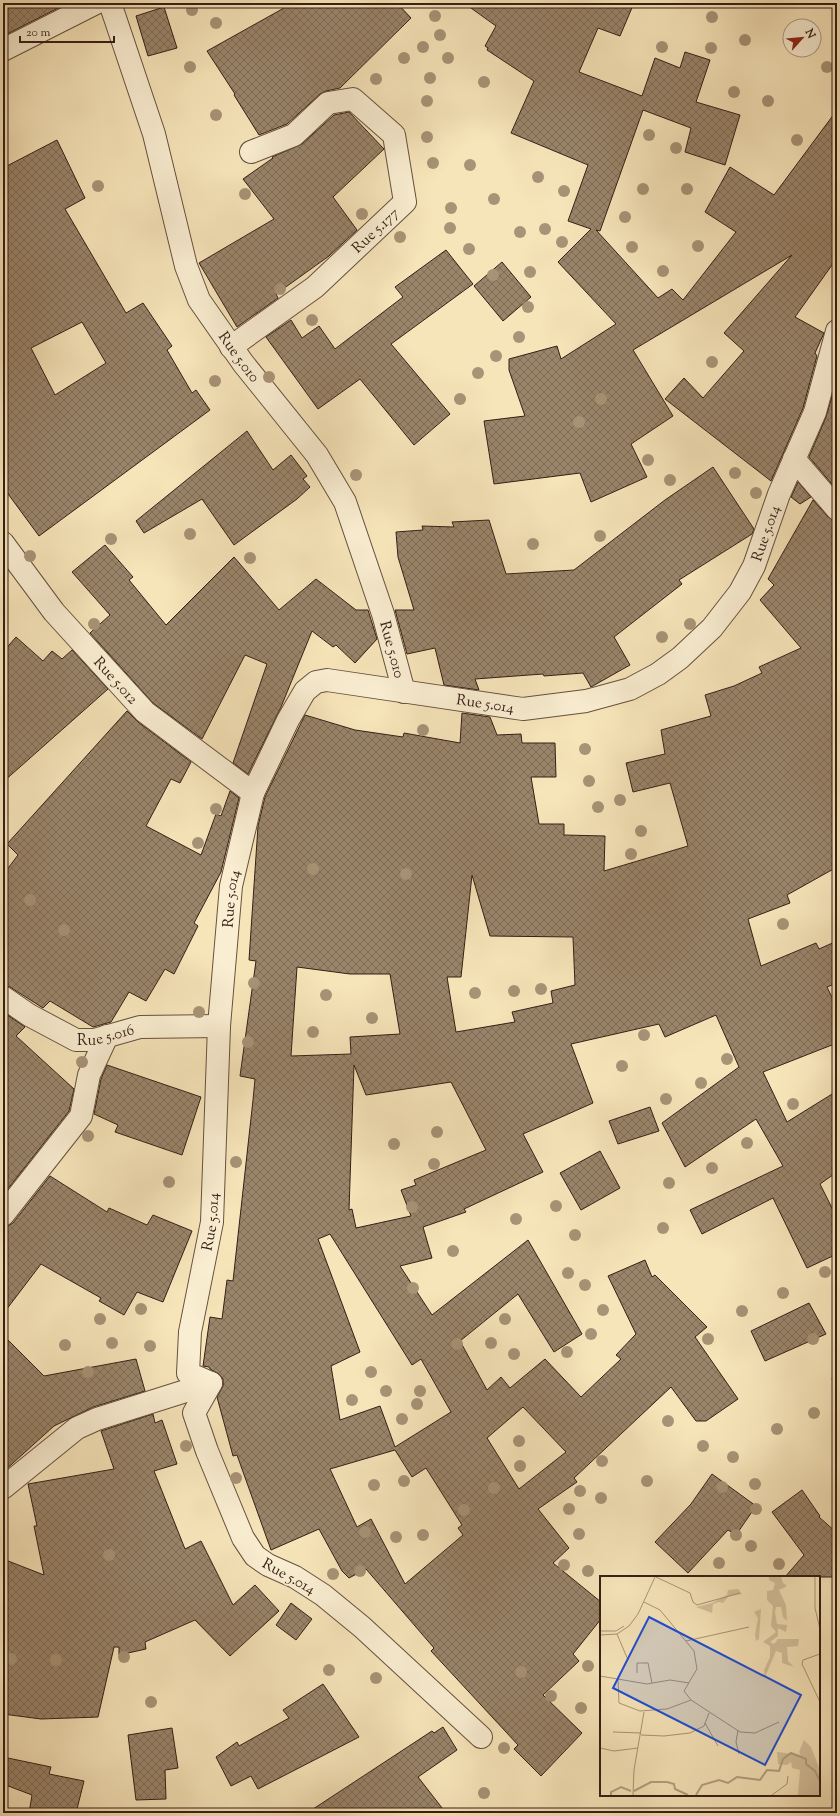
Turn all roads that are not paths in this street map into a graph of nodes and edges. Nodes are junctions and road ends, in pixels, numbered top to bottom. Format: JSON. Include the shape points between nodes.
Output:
{"nodes":[{"id":1,"x":96,"y":3,"type":"edge"},
{"id":2,"x":110,"y":3,"type":"edge"},
{"id":3,"x":3,"y":50,"type":"edge"},
{"id":4,"x":251,"y":152,"type":"dead end"},
{"id":5,"x":837,"y":331,"type":"edge"},
{"id":6,"x":231,"y":347,"type":"junction"},
{"id":7,"x":794,"y":459,"type":"junction"},
{"id":8,"x":837,"y":509,"type":"edge"},
{"id":9,"x":3,"y":544,"type":"edge"},
{"id":10,"x":404,"y":692,"type":"junction"},
{"id":11,"x":253,"y":793,"type":"junction"},
{"id":12,"x":3,"y":998,"type":"edge"},
{"id":13,"x":219,"y":1026,"type":"junction"},
{"id":14,"x":107,"y":1036,"type":"junction"},
{"id":15,"x":3,"y":1215,"type":"edge"},
{"id":16,"x":211,"y":1383,"type":"junction"},
{"id":17,"x":3,"y":1488,"type":"edge"},
{"id":18,"x":480,"y":1737,"type":"dead end"}],
"edges":[{"from":1,"to":3,"type":"street"},
{"from":2,"to":6,"type":"street","name":"Rue 5.010","via":[[154,134],[186,266],[199,300]]},
{"from":4,"to":6,"type":"street","name":"Rue 5.177","via":[[294,135],[328,103],[353,99],[394,135],[405,202],[315,287]]},
{"from":5,"to":7,"type":"street","name":"Rue 5.014","via":[[815,412]]},
{"from":6,"to":10,"type":"street","name":"Rue 5.010","via":[[265,393],[317,455],[345,502],[383,614]]},
{"from":7,"to":8,"type":"street"},
{"from":7,"to":10,"type":"street","name":"Rue 5.014","via":[[754,566],[740,592],[712,628],[680,658],[658,674],[630,690],[586,701],[523,709]]},
{"from":9,"to":11,"type":"street","name":"Rue 5.012","via":[[54,612],[145,712]]},
{"from":10,"to":11,"type":"street","name":"Rue 5.014","via":[[327,680],[316,682],[306,691],[288,720]]},
{"from":11,"to":13,"type":"street","name":"Rue 5.014","via":[[231,886]]},
{"from":12,"to":14,"type":"street","name":"Rue 5.016","via":[[28,1015],[76,1040],[86,1041]]},
{"from":13,"to":14,"type":"street","name":"Rue 5.016","via":[[140,1027]]},
{"from":13,"to":16,"type":"street","name":"Rue 5.014","via":[[212,1222],[191,1326],[188,1373]]},
{"from":14,"to":15,"type":"street","via":[[89,1075],[81,1116]]},
{"from":16,"to":17,"type":"street","via":[[97,1418],[77,1428]]},
{"from":16,"to":18,"type":"street","name":"Rue 5.014","via":[[194,1413],[243,1538],[255,1556],[323,1595],[362,1627]]}]}
